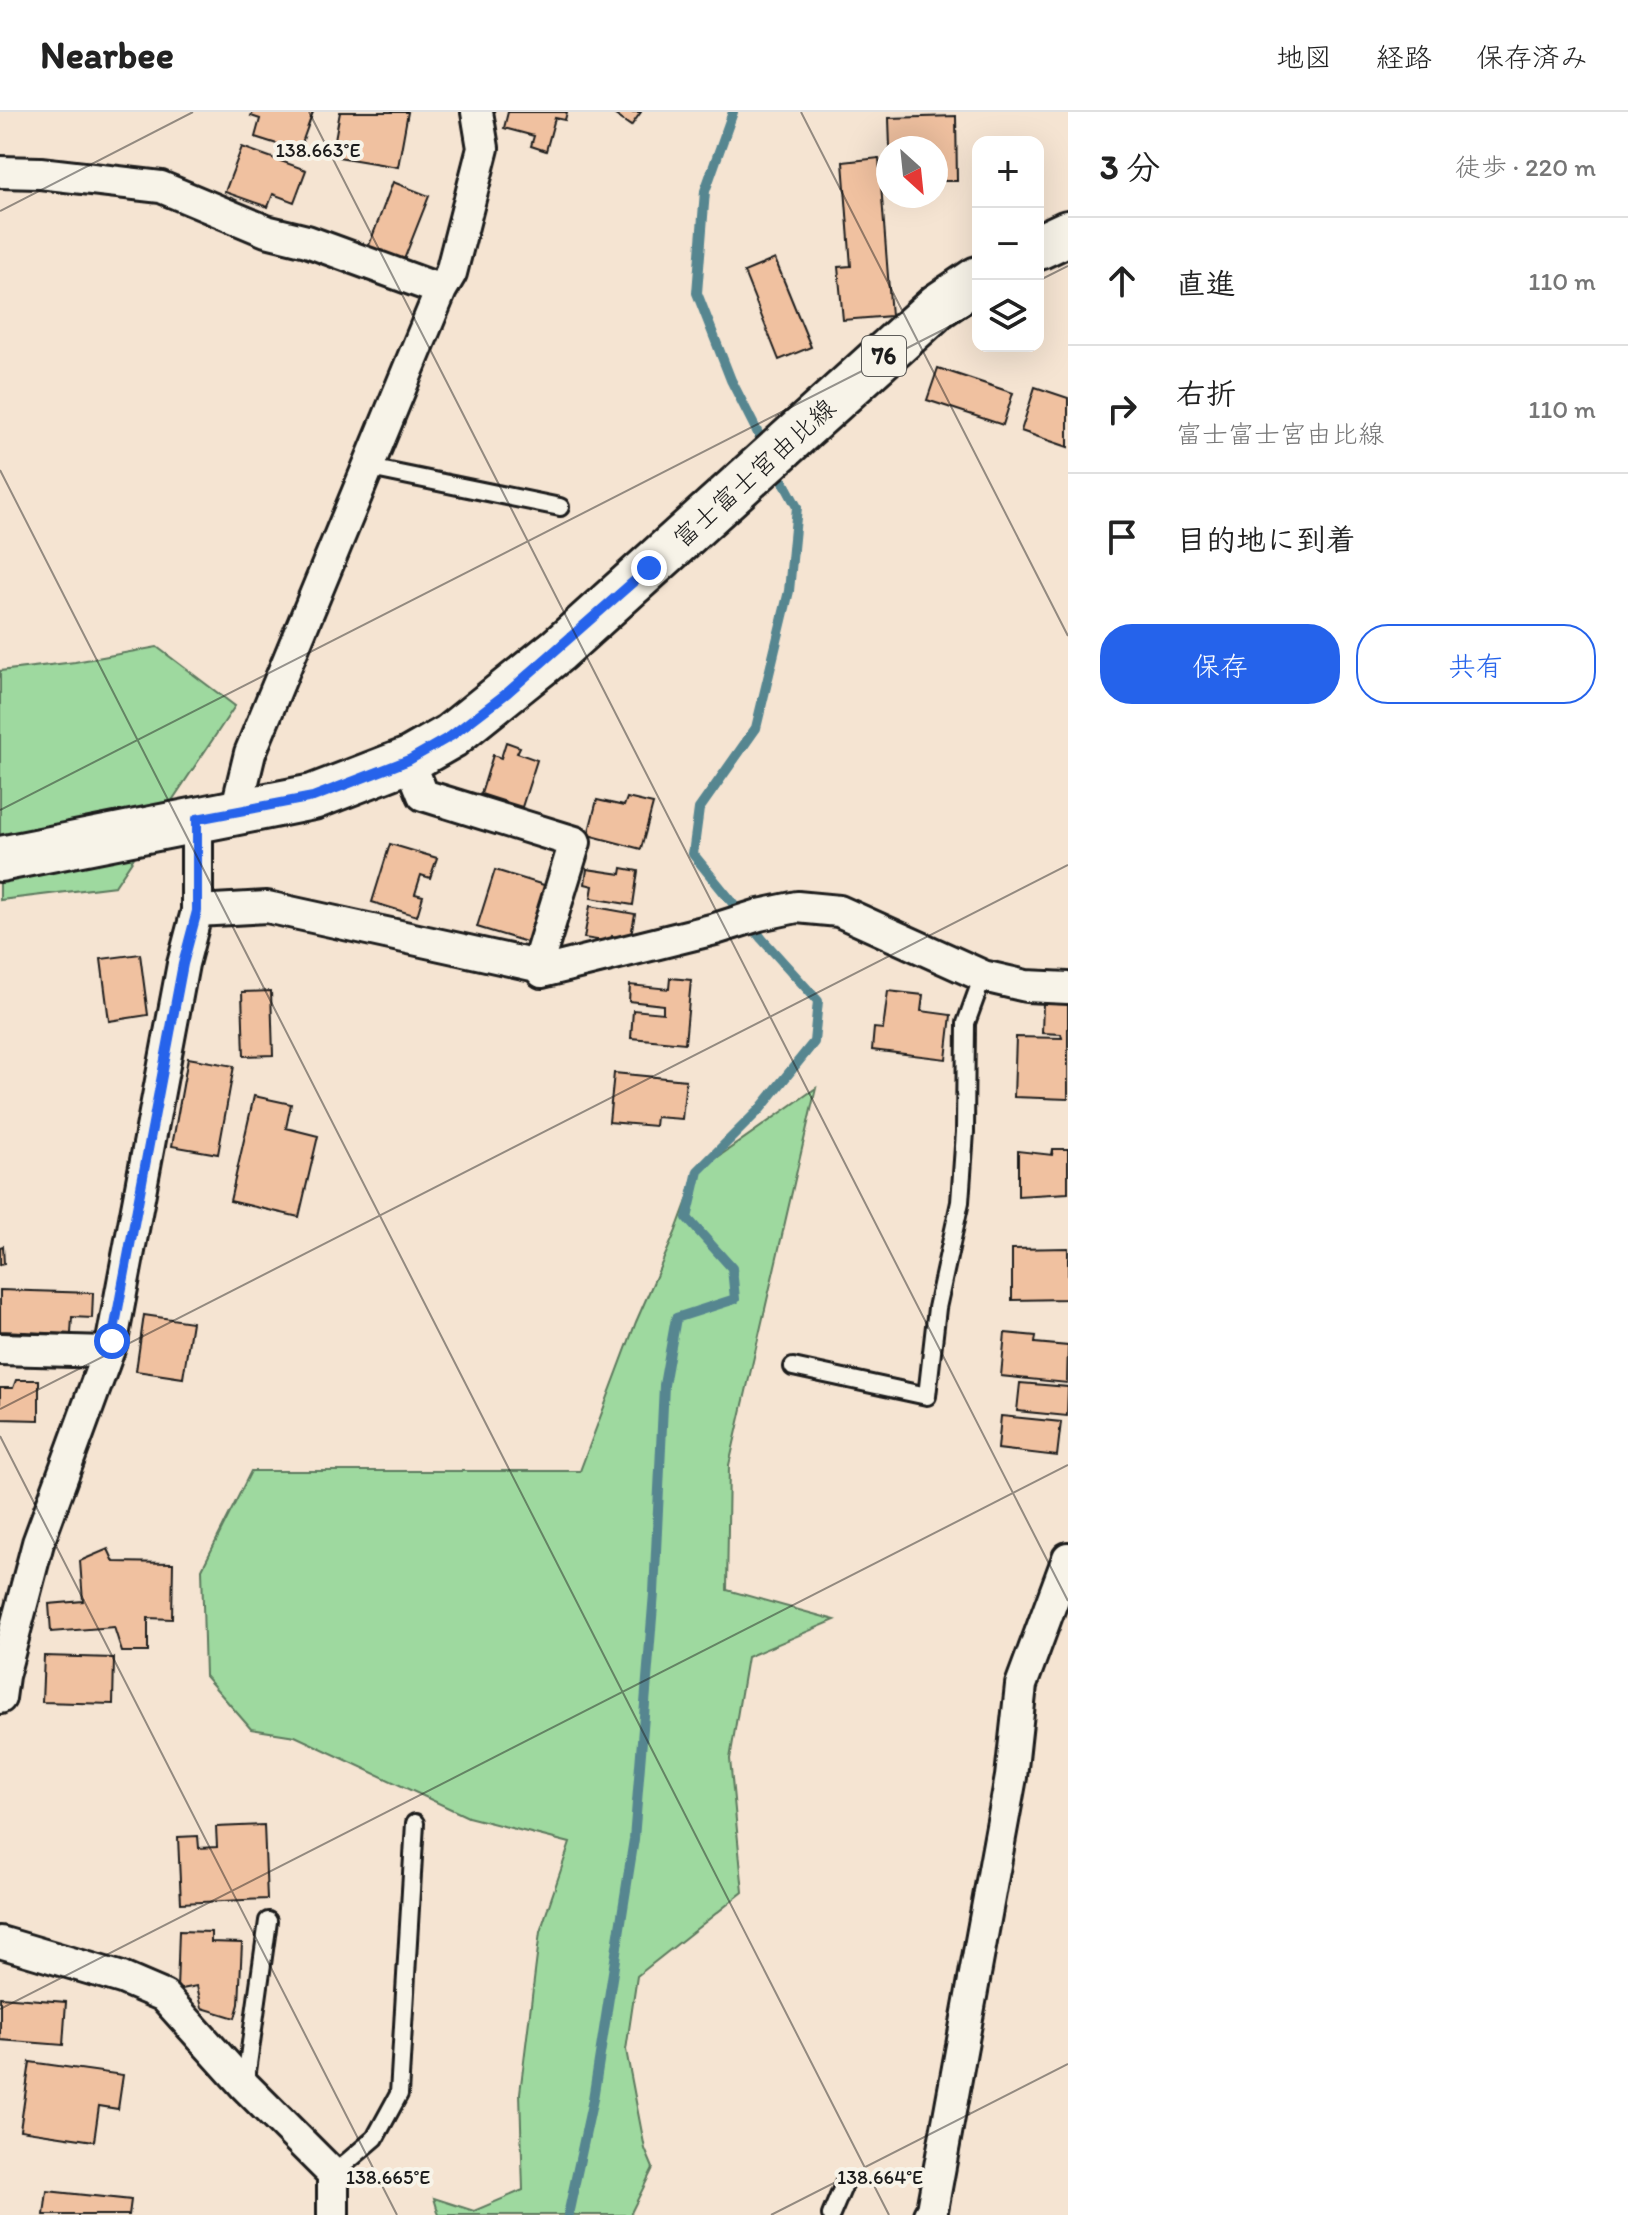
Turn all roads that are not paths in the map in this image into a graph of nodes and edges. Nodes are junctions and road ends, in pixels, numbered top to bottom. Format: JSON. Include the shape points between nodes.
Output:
{"nodes":[{"id":1,"x":477,"y":112,"type":"edge"},
{"id":2,"x":0,"y":172,"type":"edge"},
{"id":3,"x":1068,"y":233,"type":"edge"},
{"id":4,"x":1044,"y":244,"type":"edge"},
{"id":5,"x":977,"y":280,"type":"edge"},
{"id":6,"x":441,"y":290,"type":"junction"},
{"id":7,"x":370,"y":468,"type":"junction"},
{"id":8,"x":560,"y":507,"type":"dead end"},
{"id":9,"x":409,"y":760,"type":"junction"},
{"id":10,"x":217,"y":815,"type":"junction"},
{"id":11,"x":0,"y":859,"type":"edge"},
{"id":12,"x":197,"y":911,"type":"junction"},
{"id":13,"x":537,"y":966,"type":"junction"},
{"id":14,"x":983,"y":976,"type":"junction"},
{"id":15,"x":1068,"y":988,"type":"edge"},
{"id":16,"x":0,"y":1349,"type":"edge"},
{"id":17,"x":108,"y":1352,"type":"junction"},
{"id":18,"x":793,"y":1367,"type":"dead end"},
{"id":19,"x":1068,"y":1558,"type":"edge"},
{"id":20,"x":0,"y":1698,"type":"edge"},
{"id":21,"x":415,"y":1823,"type":"dead end"},
{"id":22,"x":268,"y":1921,"type":"dead end"},
{"id":23,"x":0,"y":1942,"type":"edge"},
{"id":24,"x":245,"y":2086,"type":"junction"},
{"id":25,"x":333,"y":2174,"type":"junction"},
{"id":26,"x":845,"y":2182,"type":"dead end"},
{"id":27,"x":333,"y":2215,"type":"edge"},
{"id":28,"x":831,"y":2215,"type":"edge"},
{"id":29,"x":929,"y":2215,"type":"edge"}],
"edges":[{"from":1,"to":6,"type":"street","via":[[483,148],[451,273]]},
{"from":2,"to":6,"type":"street","via":[[161,187],[266,231]]},
{"from":3,"to":4,"type":"main road"},
{"from":5,"to":9,"type":"main road","name":"富士富士宮由比線","number":"76","via":[[938,306],[507,693]]},
{"from":6,"to":7,"type":"street"},
{"from":7,"to":8,"type":"lane"},
{"from":7,"to":10,"type":"street","via":[[250,753]]},
{"from":9,"to":10,"type":"main road","name":"富士富士宮由比線","number":"76","via":[[313,797]]},
{"from":9,"to":13,"type":"street","via":[[423,795],[575,842]]},
{"from":10,"to":11,"type":"main road","name":"富士富士宮由比線","number":"76"},
{"from":10,"to":12,"type":"street"},
{"from":12,"to":13,"type":"street","via":[[267,907]]},
{"from":12,"to":17,"type":"street"},
{"from":13,"to":14,"type":"street","via":[[542,972],[797,907],[839,911]]},
{"from":14,"to":15,"type":"street"},
{"from":14,"to":18,"type":"lane","via":[[966,1023],[960,1202],[937,1308],[927,1396]]},
{"from":16,"to":17,"type":"street"},
{"from":17,"to":20,"type":"street","via":[[38,1543]]},
{"from":19,"to":29,"type":"street","via":[[1021,1685],[1011,1777]]},
{"from":21,"to":25,"type":"lane","via":[[399,2094],[375,2138]]},
{"from":22,"to":24,"type":"lane"},
{"from":23,"to":24,"type":"street","via":[[164,1996]]},
{"from":24,"to":25,"type":"street"},
{"from":25,"to":27,"type":"street"},
{"from":26,"to":28,"type":"lane"}]}
